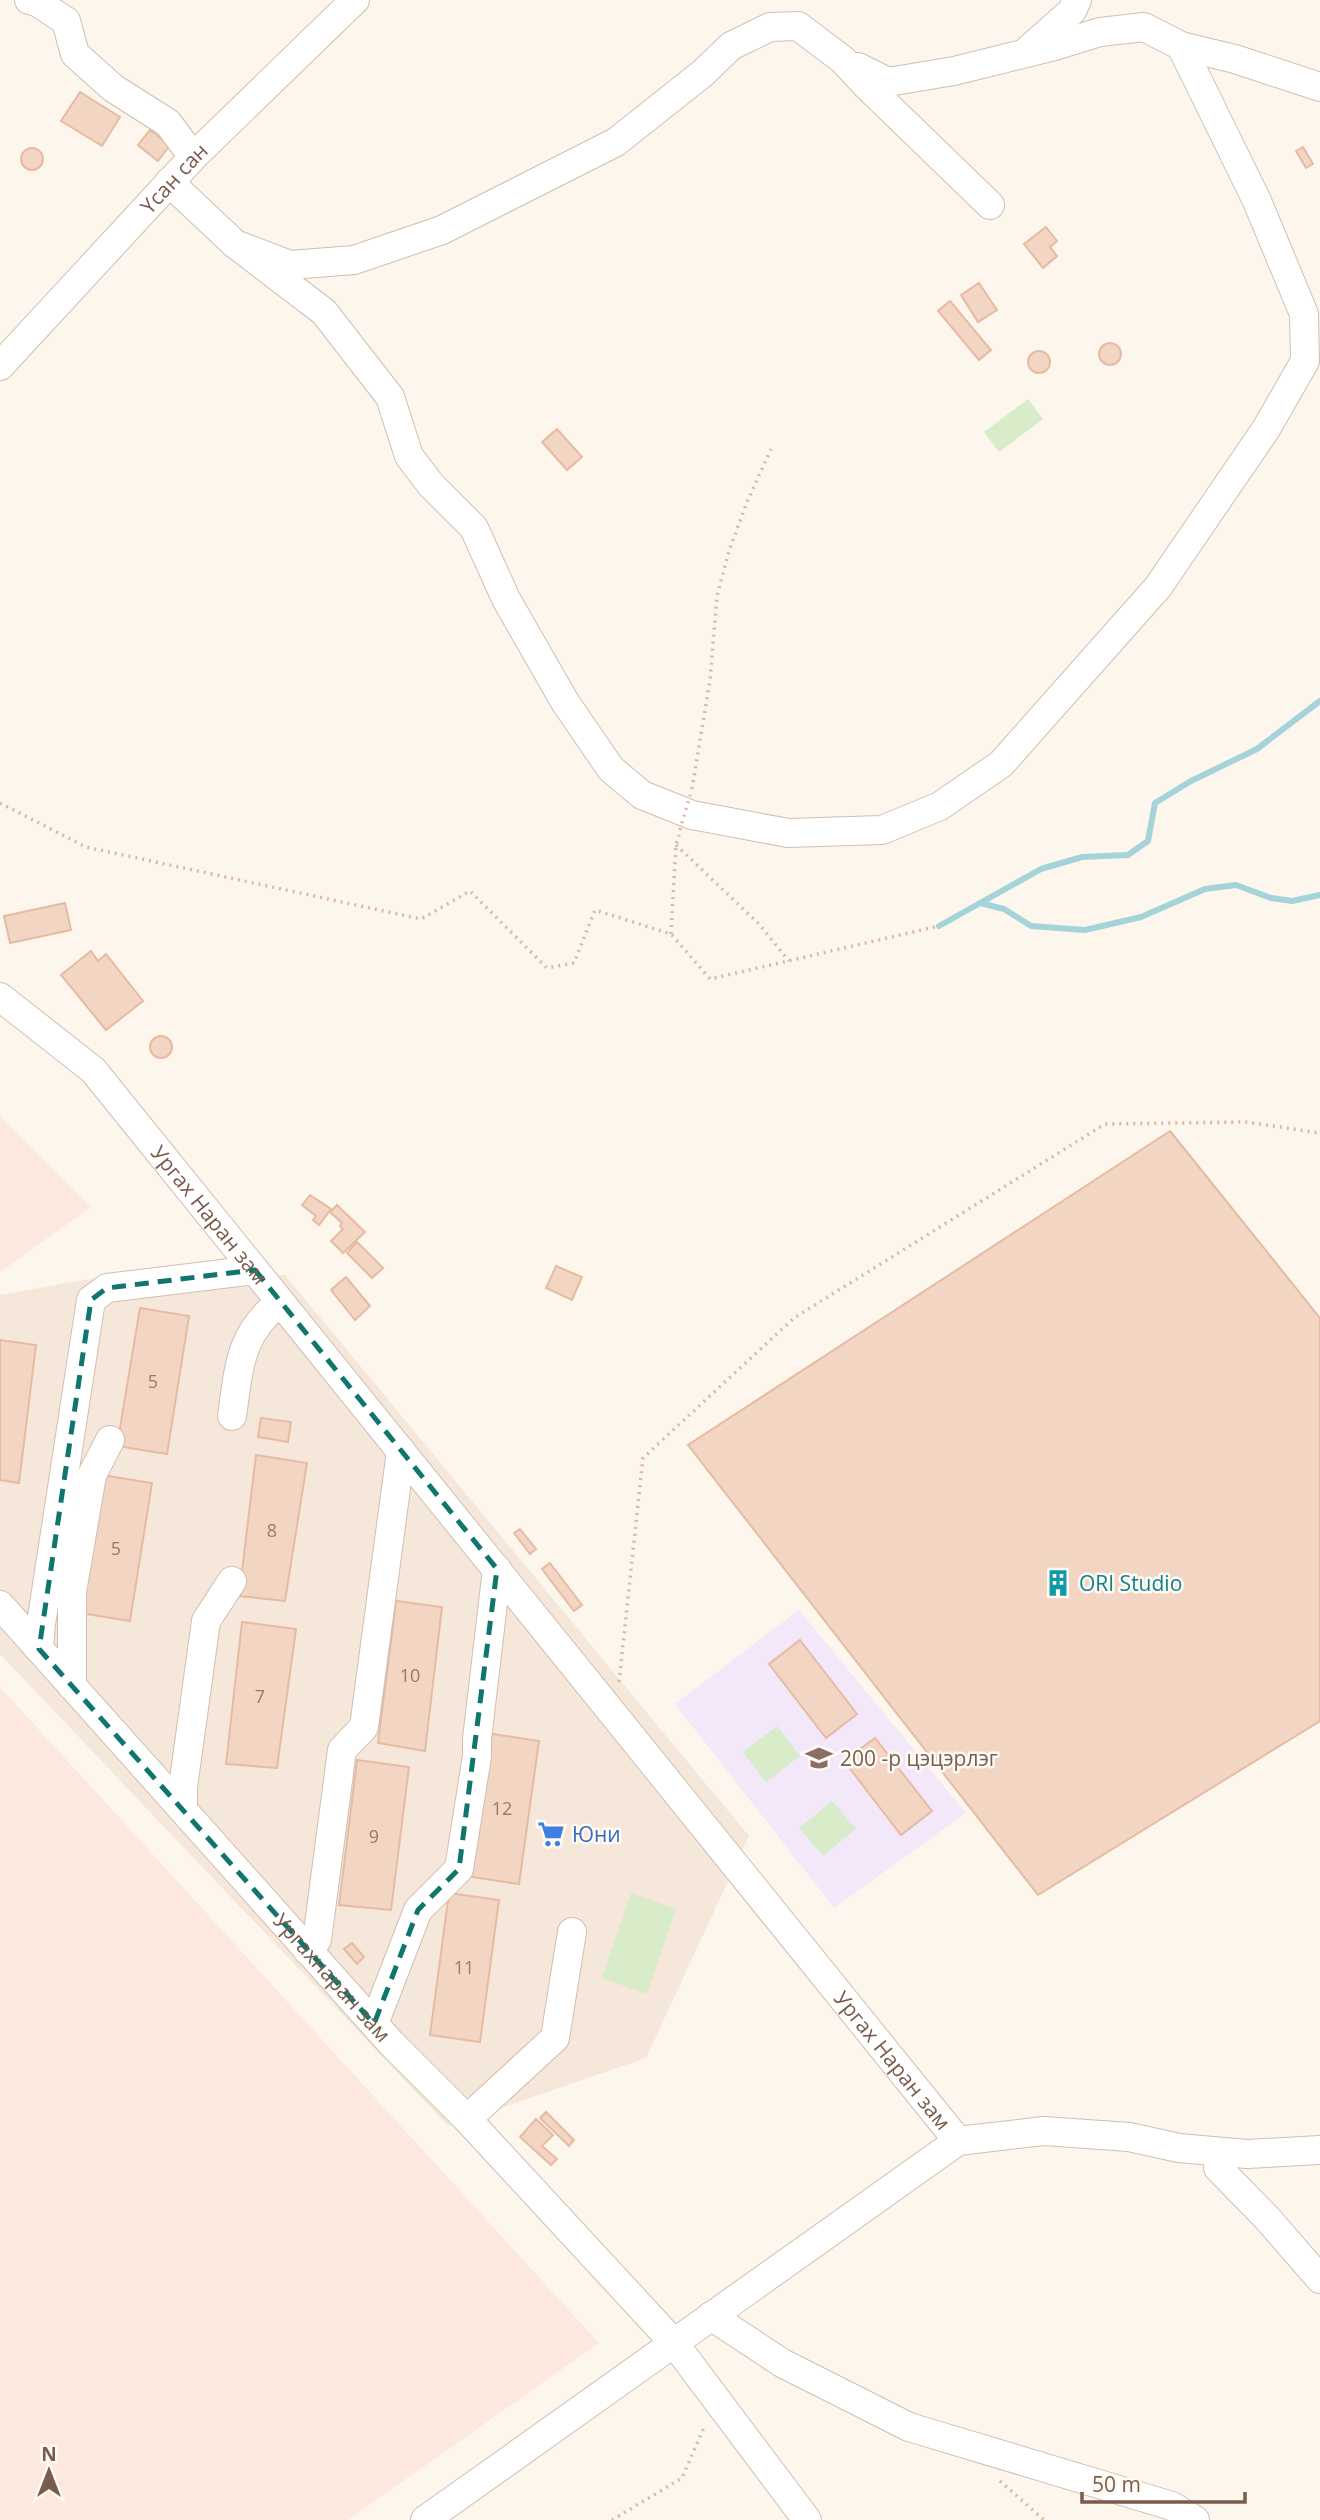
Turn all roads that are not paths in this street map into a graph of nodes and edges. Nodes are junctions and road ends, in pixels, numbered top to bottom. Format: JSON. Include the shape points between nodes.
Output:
{"nodes":[{"id":1,"x":29,"y":0,"type":"edge"},
{"id":2,"x":355,"y":0,"type":"edge"},
{"id":3,"x":1077,"y":0,"type":"edge"},
{"id":4,"x":1181,"y":46,"type":"junction"},
{"id":5,"x":1023,"y":54,"type":"junction"},
{"id":6,"x":843,"y":60,"type":"junction"},
{"id":7,"x":1320,"y":87,"type":"edge"},
{"id":8,"x":195,"y":155,"type":"junction"},
{"id":9,"x":169,"y":182,"type":"junction"},
{"id":10,"x":990,"y":205,"type":"dead end"},
{"id":11,"x":235,"y":244,"type":"junction"},
{"id":12,"x":0,"y":366,"type":"edge"},
{"id":13,"x":0,"y":997,"type":"edge"},
{"id":14,"x":255,"y":1270,"type":"junction"},
{"id":15,"x":280,"y":1302,"type":"junction"},
{"id":16,"x":232,"y":1416,"type":"dead end"},
{"id":17,"x":110,"y":1440,"type":"dead end"},
{"id":18,"x":401,"y":1451,"type":"junction"},
{"id":19,"x":497,"y":1569,"type":"junction"},
{"id":20,"x":232,"y":1581,"type":"dead end"},
{"id":21,"x":0,"y":1605,"type":"edge"},
{"id":22,"x":39,"y":1649,"type":"junction"},
{"id":23,"x":72,"y":1686,"type":"junction"},
{"id":24,"x":183,"y":1810,"type":"junction"},
{"id":25,"x":572,"y":1932,"type":"dead end"},
{"id":26,"x":309,"y":1951,"type":"junction"},
{"id":27,"x":373,"y":2024,"type":"junction"},
{"id":28,"x":467,"y":2119,"type":"junction"},
{"id":29,"x":958,"y":2141,"type":"junction"},
{"id":30,"x":1179,"y":2148,"type":"junction"},
{"id":31,"x":1320,"y":2150,"type":"edge"},
{"id":32,"x":1320,"y":2166,"type":"edge"},
{"id":33,"x":1219,"y":2168,"type":"junction"},
{"id":34,"x":1320,"y":2279,"type":"edge"},
{"id":35,"x":711,"y":2316,"type":"junction"},
{"id":36,"x":674,"y":2343,"type":"junction"},
{"id":37,"x":425,"y":2520,"type":"edge"},
{"id":38,"x":807,"y":2520,"type":"edge"},
{"id":39,"x":1195,"y":2520,"type":"edge"}],
"edges":[{"from":1,"to":8,"type":"street","via":[[66,21],[75,54],[113,88],[168,123]]},
{"from":2,"to":8,"type":"street","name":"Үсан сан"},
{"from":3,"to":5,"type":"street","via":[[1072,11]]},
{"from":4,"to":5,"type":"street","via":[[1144,27],[1100,32]]},
{"from":4,"to":7,"type":"street"},
{"from":4,"to":11,"type":"street","via":[[1258,201],[1304,314],[1306,361],[1266,429],[1158,587],[1001,764],[940,806],[882,831],[788,833],[692,815],[642,795],[611,769],[506,599],[474,528],[409,456],[390,397],[324,312]]},
{"from":5,"to":6,"type":"street","via":[[888,82]]},
{"from":6,"to":10,"type":"street"},
{"from":6,"to":11,"type":"street","via":[[798,26],[770,27],[731,46],[615,142],[442,230],[354,260],[290,265]]},
{"from":8,"to":9,"type":"street","name":"Үсан сан"},
{"from":9,"to":11,"type":"street"},
{"from":9,"to":12,"type":"street","name":"Үсан сан"},
{"from":13,"to":14,"type":"street","name":"Ургах Наран зам","via":[[93,1070]]},
{"from":14,"to":15,"type":"street","name":"Ургах Наран зам"},
{"from":14,"to":22,"type":"street","via":[[107,1288],[91,1300]]},
{"from":15,"to":16,"type":"street","via":[[250,1334],[242,1353]]},
{"from":15,"to":18,"type":"street","name":"Ургах Наран зам"},
{"from":17,"to":23,"type":"street","via":[[92,1475],[72,1592]]},
{"from":18,"to":19,"type":"street","name":"Ургах Наран зам"},
{"from":18,"to":26,"type":"street","via":[[365,1727],[342,1750],[317,1940]]},
{"from":19,"to":27,"type":"street","via":[[477,1756],[459,1869],[418,1910]]},
{"from":19,"to":29,"type":"street","name":"Ургах Наран зам"},
{"from":20,"to":24,"type":"street","via":[[206,1621]]},
{"from":21,"to":22,"type":"street","name":"Ургахнаран зам"},
{"from":22,"to":23,"type":"street","name":"Ургахнаран зам"},
{"from":23,"to":24,"type":"street","name":"Ургахнаран зам"},
{"from":24,"to":26,"type":"street","name":"Ургахнаран зам"},
{"from":25,"to":28,"type":"street","via":[[555,2038]]},
{"from":26,"to":27,"type":"street","name":"Ургахнаран зам"},
{"from":27,"to":28,"type":"street","name":"Ургахнаран зам"},
{"from":28,"to":36,"type":"street","name":"Ургахнаран зам"},
{"from":29,"to":30,"type":"street","via":[[1044,2131],[1129,2137]]},
{"from":29,"to":35,"type":"street","name":"Ургах Наран зам"},
{"from":30,"to":31,"type":"street","via":[[1247,2154]]},
{"from":30,"to":33,"type":"street"},
{"from":32,"to":33,"type":"street"},
{"from":33,"to":34,"type":"street"},
{"from":35,"to":36,"type":"street","name":"Ургах Наран зам"},
{"from":35,"to":39,"type":"street","via":[[782,2363],[909,2427],[1172,2506]]},
{"from":36,"to":37,"type":"street","name":"Ургах Наран зам"},
{"from":36,"to":38,"type":"street","name":"Ургахнаран зам"}]}
